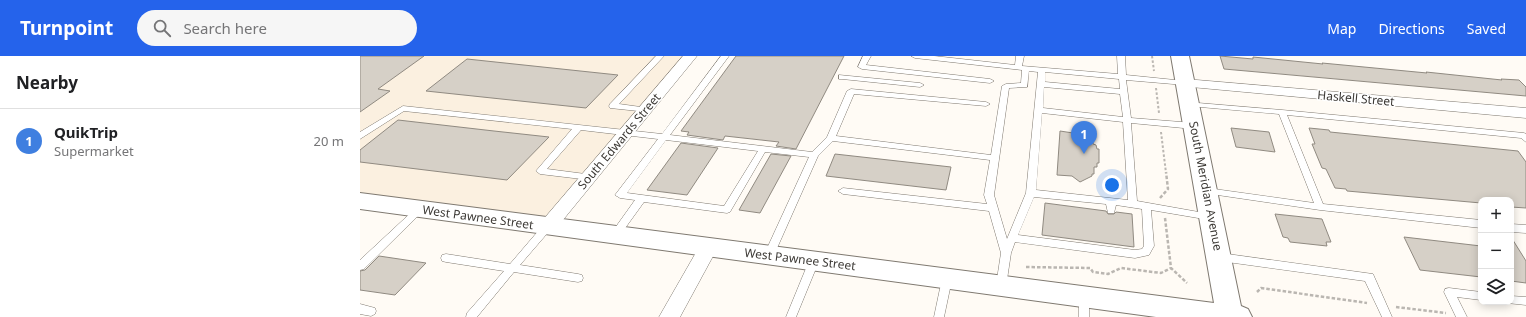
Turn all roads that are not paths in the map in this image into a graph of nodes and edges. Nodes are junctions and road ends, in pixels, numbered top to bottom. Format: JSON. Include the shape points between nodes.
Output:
{"nodes":[{"id":1,"x":660,"y":56,"type":"edge"},
{"id":2,"x":688,"y":56,"type":"edge"},
{"id":3,"x":725,"y":56,"type":"edge"},
{"id":4,"x":867,"y":56,"type":"edge"},
{"id":5,"x":915,"y":56,"type":"edge"},
{"id":6,"x":1020,"y":56,"type":"edge"},
{"id":7,"x":1121,"y":56,"type":"edge"},
{"id":8,"x":1180,"y":56,"type":"edge"},
{"id":9,"x":1022,"y":67,"type":"junction"},
{"id":10,"x":1042,"y":70,"type":"junction"},
{"id":11,"x":924,"y":74,"type":"junction"},
{"id":12,"x":842,"y":77,"type":"dead end"},
{"id":13,"x":1122,"y":77,"type":"junction"},
{"id":14,"x":990,"y":81,"type":"dead end"},
{"id":15,"x":1185,"y":83,"type":"junction"},
{"id":16,"x":1041,"y":84,"type":"junction"},
{"id":17,"x":920,"y":85,"type":"junction"},
{"id":18,"x":1124,"y":92,"type":"junction"},
{"id":19,"x":916,"y":97,"type":"junction"},
{"id":20,"x":986,"y":104,"type":"dead end"},
{"id":21,"x":1190,"y":104,"type":"junction"},
{"id":22,"x":645,"y":110,"type":"junction"},
{"id":23,"x":1038,"y":110,"type":"junction"},
{"id":24,"x":1282,"y":112,"type":"junction"},
{"id":25,"x":1526,"y":114,"type":"edge"},
{"id":26,"x":1127,"y":120,"type":"junction"},
{"id":27,"x":1194,"y":126,"type":"junction"},
{"id":28,"x":579,"y":127,"type":"junction"},
{"id":29,"x":626,"y":133,"type":"junction"},
{"id":30,"x":360,"y":136,"type":"edge"},
{"id":31,"x":663,"y":137,"type":"junction"},
{"id":32,"x":831,"y":138,"type":"junction"},
{"id":33,"x":1526,"y":139,"type":"edge"},
{"id":34,"x":763,"y":149,"type":"junction"},
{"id":35,"x":814,"y":155,"type":"junction"},
{"id":36,"x":995,"y":158,"type":"junction"},
{"id":37,"x":590,"y":177,"type":"junction"},
{"id":38,"x":843,"y":191,"type":"dead end"},
{"id":39,"x":1207,"y":191,"type":"junction"},
{"id":40,"x":1031,"y":193,"type":"junction"},
{"id":41,"x":642,"y":198,"type":"junction"},
{"id":42,"x":360,"y":201,"type":"edge"},
{"id":43,"x":1111,"y":201,"type":"junction"},
{"id":44,"x":1133,"y":204,"type":"junction"},
{"id":45,"x":1146,"y":206,"type":"junction"},
{"id":46,"x":1320,"y":207,"type":"junction"},
{"id":47,"x":993,"y":208,"type":"junction"},
{"id":48,"x":420,"y":209,"type":"junction"},
{"id":49,"x":1111,"y":211,"type":"dead end"},
{"id":50,"x":1212,"y":217,"type":"junction"},
{"id":51,"x":1478,"y":224,"type":"edge"},
{"id":52,"x":548,"y":226,"type":"junction"},
{"id":53,"x":1514,"y":229,"type":"edge"},
{"id":54,"x":1524,"y":231,"type":"edge"},
{"id":55,"x":615,"y":235,"type":"junction"},
{"id":56,"x":1012,"y":238,"type":"junction"},
{"id":57,"x":709,"y":247,"type":"junction"},
{"id":58,"x":1006,"y":253,"type":"junction"},
{"id":59,"x":769,"y":255,"type":"junction"},
{"id":60,"x":1219,"y":257,"type":"junction"},
{"id":61,"x":446,"y":258,"type":"dead end"},
{"id":62,"x":814,"y":261,"type":"junction"},
{"id":63,"x":360,"y":266,"type":"edge"},
{"id":64,"x":512,"y":268,"type":"junction"},
{"id":65,"x":578,"y":278,"type":"dead end"},
{"id":66,"x":947,"y":279,"type":"junction"},
{"id":67,"x":1001,"y":286,"type":"junction"},
{"id":68,"x":1478,"y":296,"type":"edge"},
{"id":69,"x":1514,"y":300,"type":"edge"},
{"id":70,"x":1526,"y":302,"type":"edge"},
{"id":71,"x":1084,"y":307,"type":"edge"},
{"id":72,"x":1134,"y":310,"type":"edge"},
{"id":73,"x":471,"y":316,"type":"edge"},
{"id":74,"x":1462,"y":316,"type":"edge"},
{"id":75,"x":669,"y":317,"type":"edge"},
{"id":76,"x":791,"y":317,"type":"edge"},
{"id":77,"x":939,"y":317,"type":"edge"},
{"id":78,"x":1233,"y":317,"type":"edge"},
{"id":79,"x":1387,"y":317,"type":"edge"}],
"edges":[{"from":1,"to":22,"type":"lane","via":[[613,106]]},
{"from":2,"to":22,"type":"street","name":"South Edwards Street"},
{"from":3,"to":31,"type":"lane"},
{"from":4,"to":11,"type":"lane","via":[[862,67]]},
{"from":5,"to":9,"type":"lane"},
{"from":6,"to":9,"type":"lane"},
{"from":7,"to":13,"type":"lane"},
{"from":8,"to":15,"type":"main road","name":"South Meridian Avenue"},
{"from":9,"to":10,"type":"lane"},
{"from":9,"to":36,"type":"lane","via":[[1024,85],[1006,86]]},
{"from":10,"to":13,"type":"lane"},
{"from":10,"to":16,"type":"lane"},
{"from":11,"to":14,"type":"lane"},
{"from":11,"to":17,"type":"lane"},
{"from":12,"to":17,"type":"lane"},
{"from":13,"to":15,"type":"lane"},
{"from":13,"to":18,"type":"lane"},
{"from":15,"to":21,"type":"main road","name":"South Meridian Avenue"},
{"from":15,"to":25,"type":"street","name":"Haskell Street"},
{"from":16,"to":18,"type":"lane"},
{"from":16,"to":23,"type":"lane"},
{"from":17,"to":19,"type":"lane"},
{"from":18,"to":26,"type":"lane"},
{"from":19,"to":20,"type":"lane"},
{"from":19,"to":32,"type":"lane","via":[[852,91]]},
{"from":21,"to":24,"type":"lane"},
{"from":21,"to":27,"type":"main road","name":"South Meridian Avenue"},
{"from":22,"to":29,"type":"street","name":"South Edwards Street"},
{"from":23,"to":26,"type":"lane"},
{"from":23,"to":40,"type":"lane"},
{"from":24,"to":33,"type":"lane","via":[[1524,136]]},
{"from":24,"to":46,"type":"lane"},
{"from":26,"to":27,"type":"lane"},
{"from":26,"to":44,"type":"lane"},
{"from":27,"to":39,"type":"main road","name":"South Meridian Avenue"},
{"from":28,"to":29,"type":"lane"},
{"from":28,"to":30,"type":"lane","via":[[403,108]]},
{"from":28,"to":37,"type":"lane","via":[[540,171]]},
{"from":29,"to":31,"type":"lane"},
{"from":29,"to":37,"type":"street","name":"South Edwards Street"},
{"from":31,"to":34,"type":"lane"},
{"from":31,"to":41,"type":"lane","via":[[620,195]]},
{"from":32,"to":35,"type":"lane"},
{"from":32,"to":36,"type":"lane"},
{"from":34,"to":35,"type":"lane"},
{"from":34,"to":41,"type":"lane","via":[[727,210]]},
{"from":35,"to":59,"type":"lane"},
{"from":36,"to":47,"type":"lane","via":[[989,196]]},
{"from":37,"to":52,"type":"street","name":"South Edwards Street"},
{"from":38,"to":47,"type":"lane"},
{"from":39,"to":46,"type":"lane"},
{"from":39,"to":50,"type":"main road","name":"South Meridian Avenue"},
{"from":40,"to":43,"type":"lane","via":[[1088,204]]},
{"from":40,"to":56,"type":"lane"},
{"from":41,"to":55,"type":"lane"},
{"from":42,"to":48,"type":"main road","name":"West Pawnee Street"},
{"from":43,"to":44,"type":"lane"},
{"from":43,"to":49,"type":"lane"},
{"from":44,"to":45,"type":"lane"},
{"from":45,"to":50,"type":"lane"},
{"from":45,"to":56,"type":"lane","via":[[1149,246],[1145,252],[1135,254],[1087,244]]},
{"from":46,"to":51,"type":"lane"},
{"from":47,"to":58,"type":"lane"},
{"from":48,"to":52,"type":"main road","name":"West Pawnee Street"},
{"from":48,"to":63,"type":"lane"},
{"from":50,"to":60,"type":"main road","name":"South Meridian Avenue"},
{"from":52,"to":55,"type":"main road","name":"West Pawnee Street"},
{"from":52,"to":64,"type":"lane"},
{"from":53,"to":54,"type":"lane"},
{"from":55,"to":57,"type":"main road","name":"West Pawnee Street"},
{"from":56,"to":58,"type":"lane"},
{"from":57,"to":59,"type":"main road","name":"West Pawnee Street"},
{"from":57,"to":75,"type":"street"},
{"from":58,"to":67,"type":"lane"},
{"from":59,"to":62,"type":"main road","name":"West Pawnee Street"},
{"from":60,"to":78,"type":"main road","name":"South Meridian Avenue"},
{"from":60,"to":79,"type":"lane","via":[[1369,277]]},
{"from":61,"to":64,"type":"lane"},
{"from":62,"to":66,"type":"main road","name":"West Pawnee Street"},
{"from":62,"to":76,"type":"lane"},
{"from":64,"to":65,"type":"lane"},
{"from":64,"to":73,"type":"lane"},
{"from":66,"to":67,"type":"main road","name":"West Pawnee Street"},
{"from":66,"to":77,"type":"lane"},
{"from":67,"to":71,"type":"main road","name":"West Pawnee Street"},
{"from":68,"to":74,"type":"lane","via":[[1449,292]]},
{"from":69,"to":70,"type":"lane"},
{"from":71,"to":72,"type":"main road","name":"West Pawnee Street"},
{"from":72,"to":78,"type":"main road","name":"West Pawnee Street"}]}
